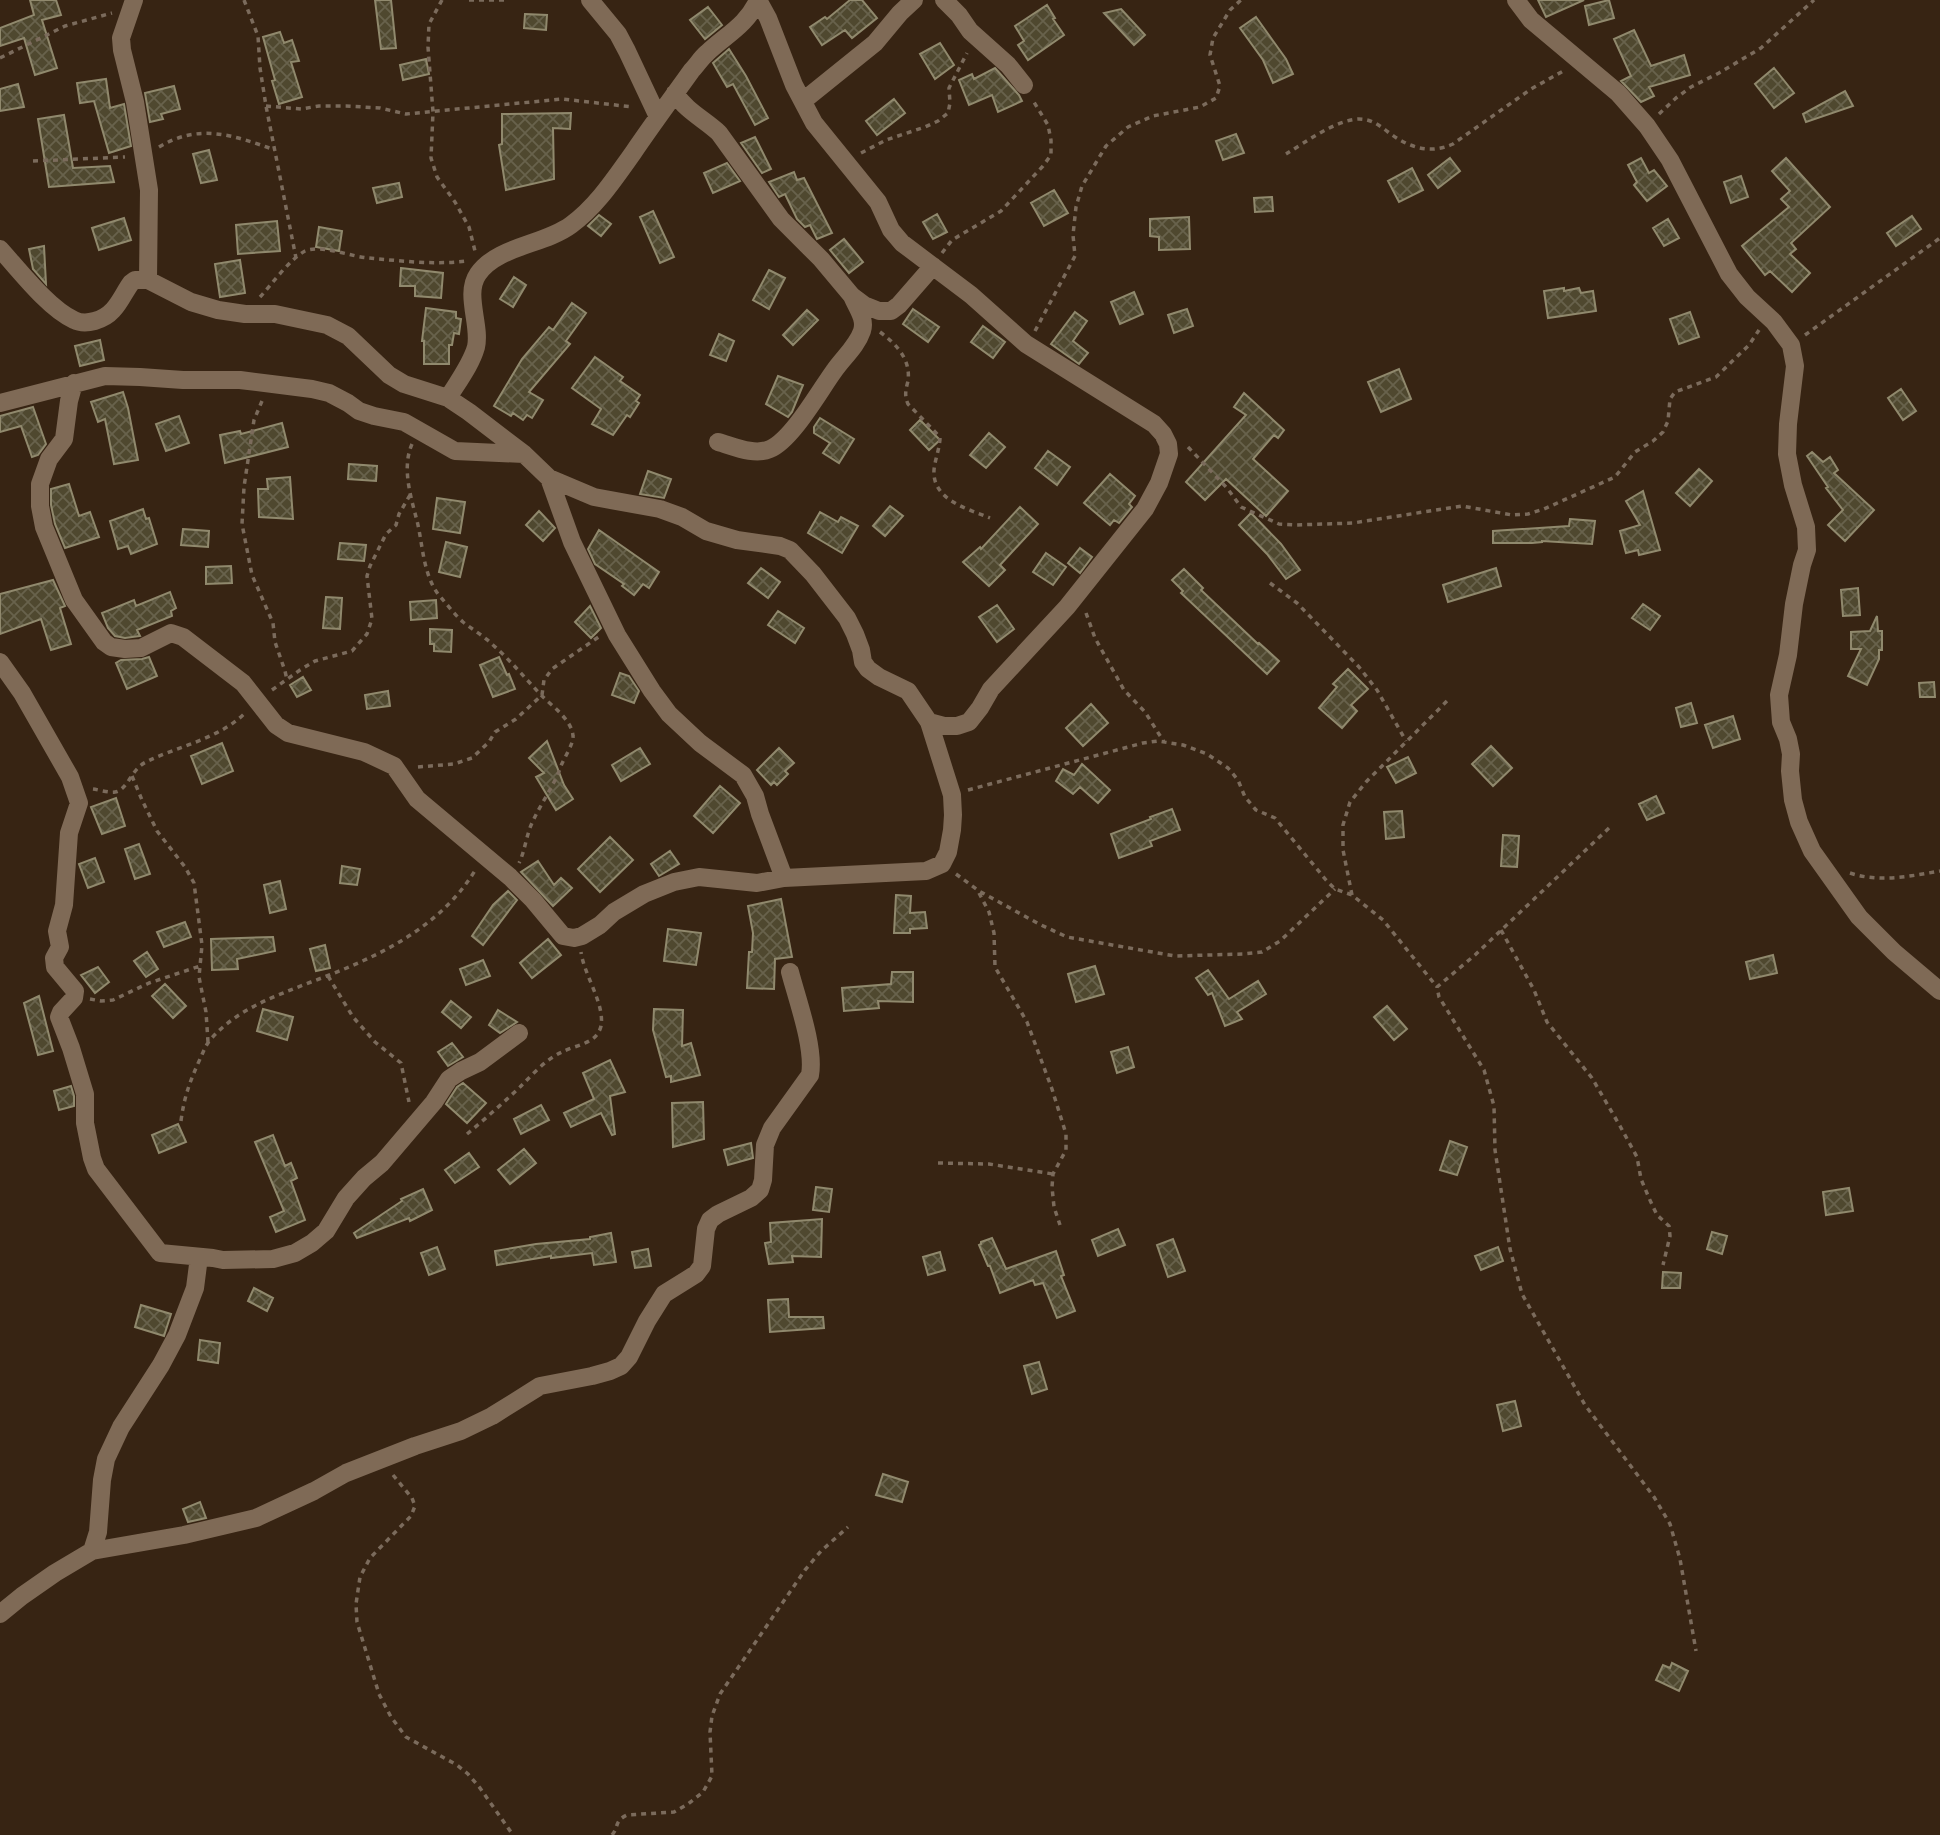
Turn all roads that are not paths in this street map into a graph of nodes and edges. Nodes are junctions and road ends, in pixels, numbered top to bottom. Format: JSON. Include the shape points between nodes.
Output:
{"nodes":[{"id":1,"x":590,"y":0,"type":"edge"},
{"id":2,"x":758,"y":0,"type":"edge"},
{"id":3,"x":914,"y":0,"type":"edge"},
{"id":4,"x":944,"y":0,"type":"edge"},
{"id":5,"x":1516,"y":0,"type":"edge"},
{"id":6,"x":133,"y":4,"type":"edge"},
{"id":7,"x":1024,"y":85,"type":"road end"},
{"id":8,"x":675,"y":93,"type":"junction"},
{"id":9,"x":803,"y":101,"type":"junction"},
{"id":10,"x":655,"y":113,"type":"junction"},
{"id":11,"x":0,"y":249,"type":"edge"},
{"id":12,"x":933,"y":266,"type":"junction"},
{"id":13,"x":148,"y":280,"type":"junction"},
{"id":14,"x":852,"y":296,"type":"junction"},
{"id":15,"x":75,"y":383,"type":"junction"},
{"id":16,"x":448,"y":398,"type":"junction"},
{"id":17,"x":0,"y":402,"type":"edge"},
{"id":18,"x":718,"y":442,"type":"dead end"},
{"id":19,"x":524,"y":454,"type":"junction"},
{"id":20,"x":549,"y":478,"type":"junction"},
{"id":21,"x":0,"y":662,"type":"edge"},
{"id":22,"x":929,"y":722,"type":"junction"},
{"id":23,"x":784,"y":878,"type":"junction"},
{"id":24,"x":790,"y":972,"type":"dead end"},
{"id":25,"x":1940,"y":991,"type":"edge"},
{"id":26,"x":519,"y":1033,"type":"dead end"},
{"id":27,"x":199,"y":1257,"type":"junction"},
{"id":28,"x":92,"y":1550,"type":"junction"},
{"id":29,"x":0,"y":1614,"type":"edge"}],
"edges":[{"from":1,"to":10,"type":"street","via":[[622,43]]},
{"from":2,"to":8,"type":"street","via":[[741,26],[706,54]]},
{"from":2,"to":9,"type":"street"},
{"from":3,"to":9,"type":"street","via":[[875,43]]},
{"from":4,"to":7,"type":"street"},
{"from":5,"to":25,"type":"street","via":[[1531,20],[1618,93],[1647,126],[1670,160],[1729,274],[1791,345],[1795,366],[1787,454],[1806,527],[1807,550],[1779,695],[1791,754],[1793,800],[1812,851],[1859,917]]},
{"from":6,"to":13,"type":"street","via":[[121,38],[149,190]]},
{"from":8,"to":10,"type":"street"},
{"from":8,"to":14,"type":"street","via":[[719,133],[781,219]]},
{"from":9,"to":12,"type":"street","via":[[814,123],[878,202],[891,230]]},
{"from":10,"to":16,"type":"street","via":[[607,190],[572,225],[488,263],[475,278],[475,350]]},
{"from":11,"to":13,"type":"street","via":[[51,304],[84,323],[113,311],[131,282]]},
{"from":12,"to":14,"type":"street","via":[[891,311],[879,311]]},
{"from":12,"to":22,"type":"street","via":[[1026,344],[1154,424],[1163,434],[1169,454],[1144,509],[1078,593],[991,689],[969,722],[957,726]]},
{"from":13,"to":16,"type":"street","via":[[218,310],[275,314],[327,325],[348,336],[389,375]]},
{"from":14,"to":18,"type":"street","via":[[864,321],[862,332],[803,417],[772,449],[753,451]]},
{"from":15,"to":17,"type":"street"},
{"from":15,"to":19,"type":"street","via":[[117,376],[240,380],[312,389],[329,393],[359,411],[404,422],[454,451]]},
{"from":15,"to":23,"type":"street","via":[[64,439],[49,459],[40,484],[40,506],[74,600],[111,647],[141,648],[175,634],[243,684],[288,733],[385,760],[417,799],[510,877],[563,936],[582,936],[644,894],[674,882],[699,877],[757,883]]},
{"from":16,"to":19,"type":"street"},
{"from":19,"to":20,"type":"street"},
{"from":20,"to":22,"type":"street","via":[[594,496],[660,509],[706,531],[790,550],[847,618],[867,669],[908,691]]},
{"from":20,"to":23,"type":"street","via":[[572,542],[636,667],[668,714],[743,775]]},
{"from":21,"to":27,"type":"street","via":[[70,777],[79,803],[69,833],[64,905],[57,931],[60,947],[54,958],[55,967],[75,991],[59,1017],[85,1094],[86,1130],[96,1169],[160,1253]]},
{"from":22,"to":23,"type":"street","via":[[952,794],[952,830],[942,864],[926,871]]},
{"from":24,"to":28,"type":"street","via":[[808,1042],[810,1075],[772,1128],[760,1190],[710,1220],[702,1266],[664,1294],[621,1366],[540,1386],[461,1431],[346,1473],[256,1518]]},
{"from":26,"to":27,"type":"street","via":[[449,1079],[312,1243],[273,1259]]},
{"from":27,"to":28,"type":"street","via":[[195,1288],[177,1335],[106,1459]]},
{"from":28,"to":29,"type":"street"}]}
